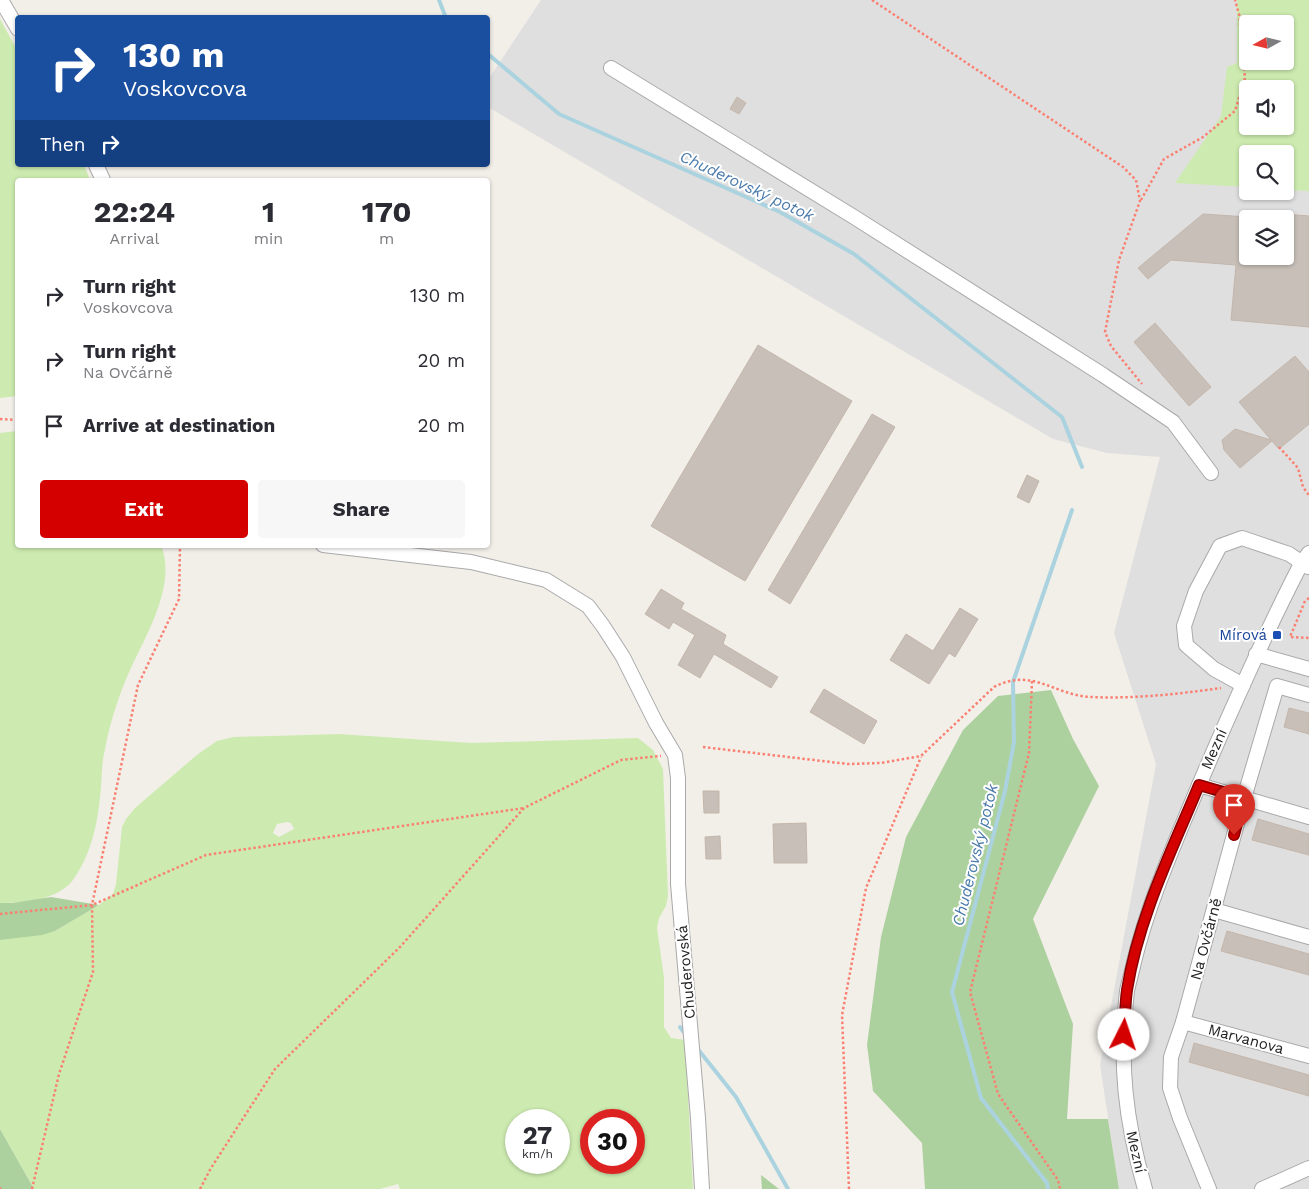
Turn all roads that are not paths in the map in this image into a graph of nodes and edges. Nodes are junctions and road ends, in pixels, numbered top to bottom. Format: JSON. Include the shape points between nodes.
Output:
{"nodes":[{"id":1,"x":0,"y":0,"type":"edge"},
{"id":2,"x":15,"y":24,"type":"edge"},
{"id":3,"x":611,"y":68,"type":"dead end"},
{"id":4,"x":1211,"y":473,"type":"dead end"},
{"id":5,"x":349,"y":548,"type":"edge"},
{"id":6,"x":1307,"y":561,"type":"edge"},
{"id":7,"x":1256,"y":654,"type":"junction"},
{"id":8,"x":1309,"y":669,"type":"edge"},
{"id":9,"x":1243,"y":685,"type":"junction"},
{"id":10,"x":1309,"y":695,"type":"edge"},
{"id":11,"x":1199,"y":785,"type":"junction"},
{"id":12,"x":1244,"y":798,"type":"junction"},
{"id":13,"x":1309,"y":816,"type":"edge"},
{"id":14,"x":1214,"y":910,"type":"junction"},
{"id":15,"x":1309,"y":936,"type":"edge"},
{"id":16,"x":1183,"y":1022,"type":"junction"},
{"id":17,"x":1309,"y":1056,"type":"edge"},
{"id":18,"x":1309,"y":1168,"type":"edge"},
{"id":19,"x":702,"y":1189,"type":"edge"},
{"id":20,"x":1145,"y":1189,"type":"edge"},
{"id":21,"x":1209,"y":1189,"type":"edge"},
{"id":22,"x":1262,"y":1189,"type":"edge"}],
"edges":[{"from":1,"to":2,"type":"street"},
{"from":3,"to":4,"type":"street","via":[[854,216],[1173,422]]},
{"from":5,"to":19,"type":"street","name":"Chuderovská","via":[[471,562],[546,580],[588,606],[622,657],[675,755],[678,884]]},
{"from":6,"to":7,"type":"street","name":"Mezní"},
{"from":6,"to":9,"type":"street","via":[[1242,538],[1220,546],[1196,591],[1184,626],[1186,645],[1214,668]]},
{"from":7,"to":8,"type":"street"},
{"from":7,"to":9,"type":"street","name":"Mezní"},
{"from":9,"to":11,"type":"street","name":"Mezní"},
{"from":10,"to":12,"type":"street","name":"Na Ovčárně","via":[[1277,686]]},
{"from":11,"to":12,"type":"street"},
{"from":11,"to":20,"type":"street","name":"Mezní","via":[[1140,935],[1128,989],[1123,1050],[1125,1102]]},
{"from":12,"to":13,"type":"street"},
{"from":12,"to":14,"type":"street","name":"Na Ovčárně"},
{"from":14,"to":15,"type":"street"},
{"from":14,"to":16,"type":"street","name":"Na Ovčárně"},
{"from":16,"to":17,"type":"street","name":"Marvanova"},
{"from":16,"to":21,"type":"street","name":"Na Ovčárně","via":[[1171,1057],[1170,1088]]},
{"from":18,"to":22,"type":"street"}]}
